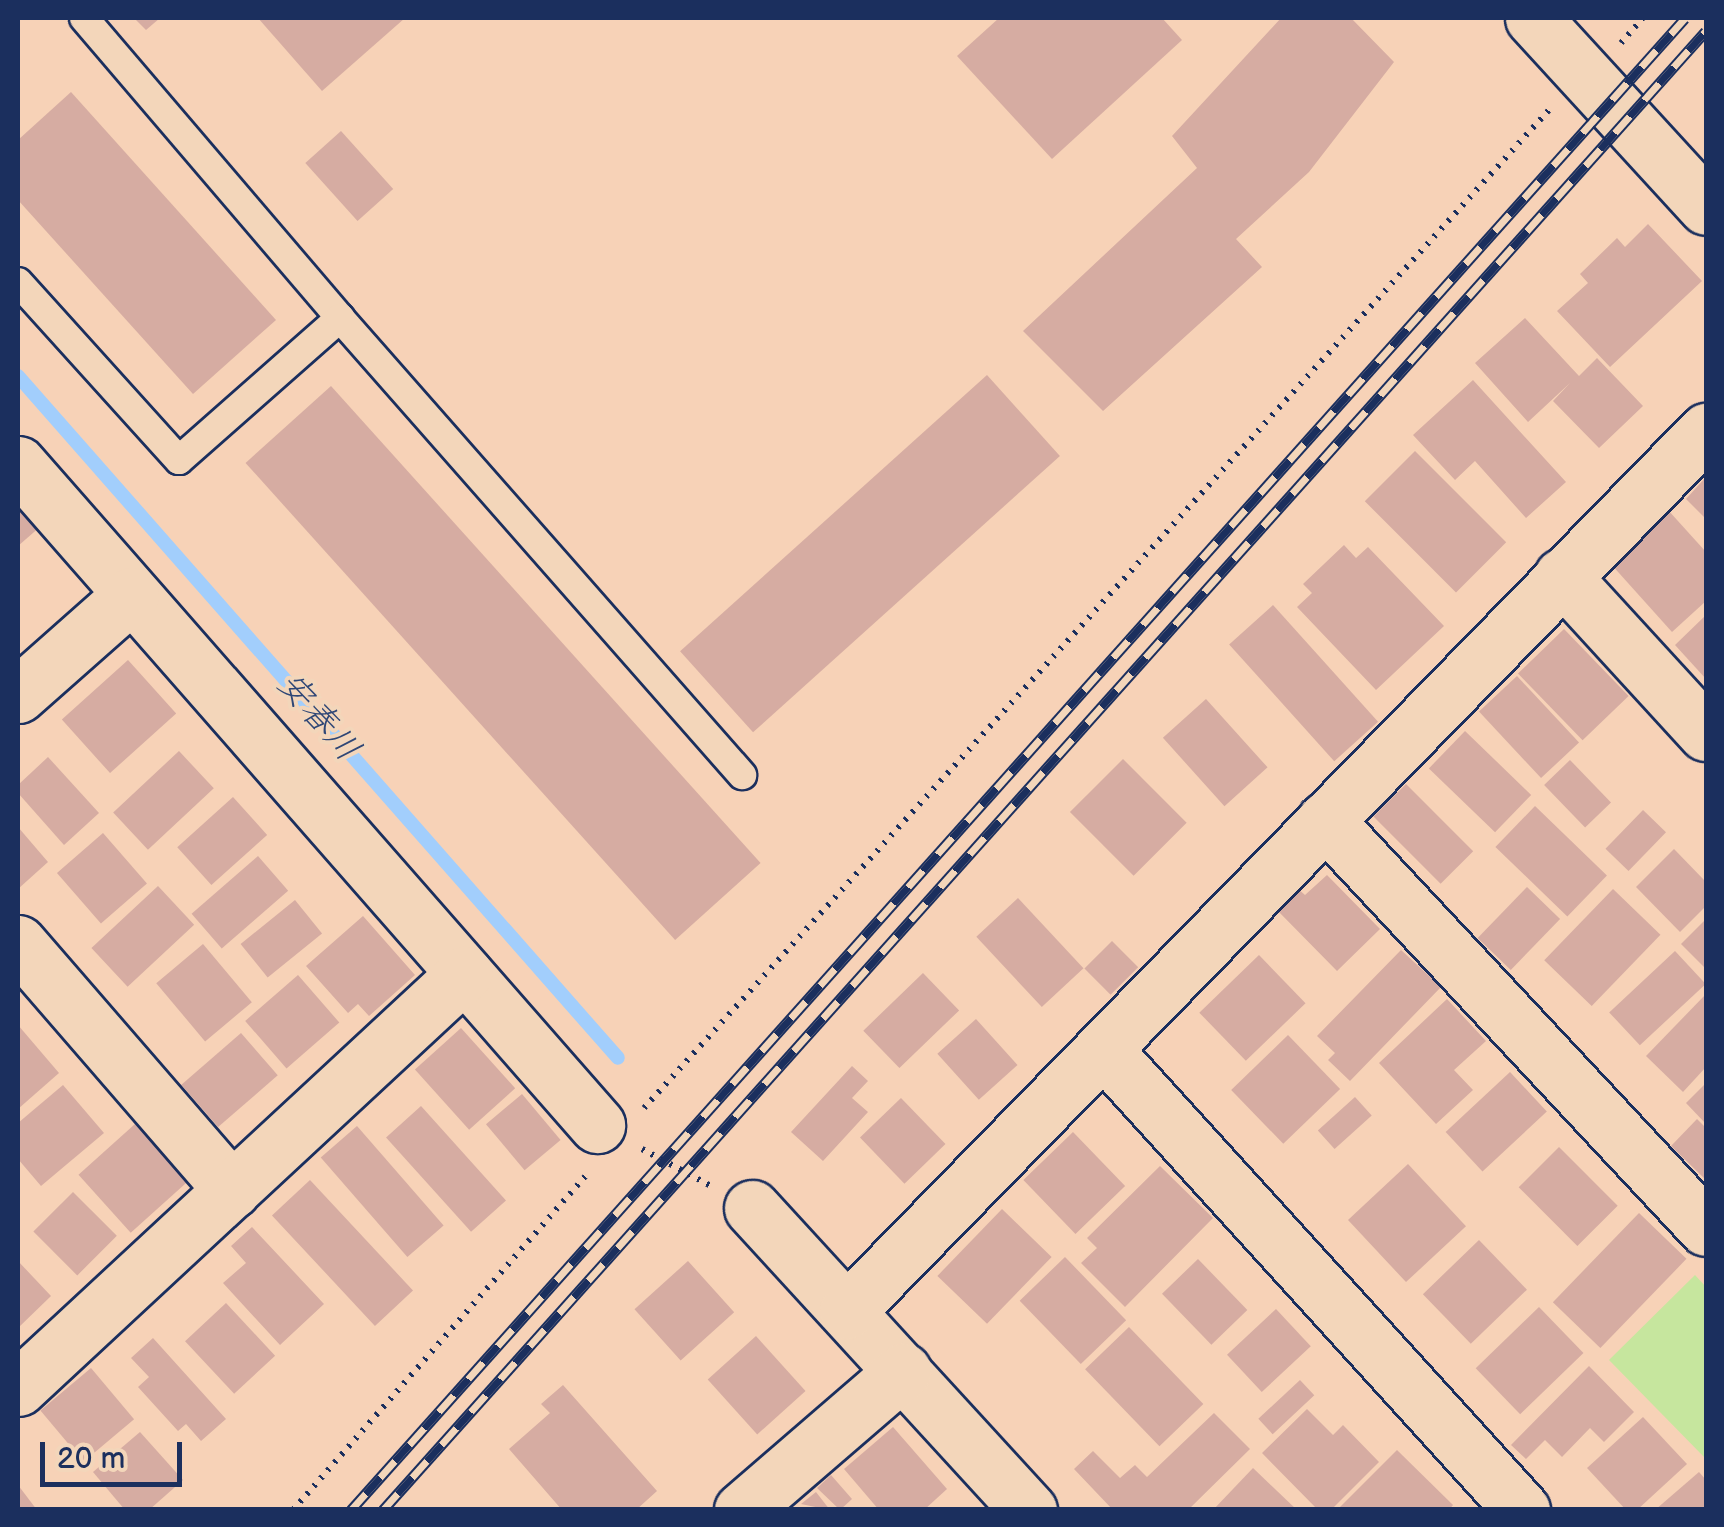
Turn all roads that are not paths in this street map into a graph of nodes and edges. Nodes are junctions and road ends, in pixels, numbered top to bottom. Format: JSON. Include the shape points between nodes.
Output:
{"nodes":[{"id":1,"x":84,"y":18,"type":"edge"},
{"id":2,"x":1533,"y":18,"type":"edge"},
{"id":3,"x":1706,"y":208,"type":"edge"},
{"id":4,"x":18,"y":282,"type":"edge"},
{"id":5,"x":340,"y":318,"type":"junction"},
{"id":6,"x":1706,"y":432,"type":"edge"},
{"id":7,"x":18,"y":464,"type":"edge"},
{"id":8,"x":1562,"y":576,"type":"junction"},
{"id":9,"x":131,"y":595,"type":"junction"},
{"id":10,"x":18,"y":695,"type":"edge"},
{"id":11,"x":1706,"y":734,"type":"edge"},
{"id":12,"x":742,"y":775,"type":"dead end"},
{"id":13,"x":1326,"y":820,"type":"junction"},
{"id":14,"x":18,"y":943,"type":"edge"},
{"id":15,"x":464,"y":974,"type":"junction"},
{"id":16,"x":1102,"y":1050,"type":"junction"},
{"id":17,"x":608,"y":1131,"type":"road end"},
{"id":18,"x":232,"y":1190,"type":"junction"},
{"id":19,"x":752,"y":1208,"type":"road end"},
{"id":20,"x":1706,"y":1228,"type":"edge"},
{"id":21,"x":847,"y":1311,"type":"junction"},
{"id":22,"x":903,"y":1370,"type":"junction"},
{"id":23,"x":18,"y":1388,"type":"edge"},
{"id":24,"x":742,"y":1510,"type":"edge"},
{"id":25,"x":1029,"y":1510,"type":"edge"},
{"id":26,"x":1522,"y":1510,"type":"edge"}],
"edges":[{"from":1,"to":5,"type":"lane"},
{"from":2,"to":3,"type":"street"},
{"from":4,"to":5,"type":"lane","via":[[180,460]]},
{"from":5,"to":12,"type":"lane"},
{"from":6,"to":8,"type":"street"},
{"from":7,"to":9,"type":"street"},
{"from":8,"to":11,"type":"street"},
{"from":8,"to":13,"type":"street"},
{"from":9,"to":10,"type":"street"},
{"from":9,"to":15,"type":"street"},
{"from":13,"to":16,"type":"street"},
{"from":13,"to":20,"type":"street"},
{"from":14,"to":18,"type":"street"},
{"from":15,"to":17,"type":"street"},
{"from":15,"to":18,"type":"street"},
{"from":16,"to":21,"type":"street"},
{"from":16,"to":26,"type":"street"},
{"from":18,"to":23,"type":"street"},
{"from":19,"to":21,"type":"street"},
{"from":21,"to":22,"type":"street"},
{"from":22,"to":24,"type":"street"},
{"from":22,"to":25,"type":"street"}]}
